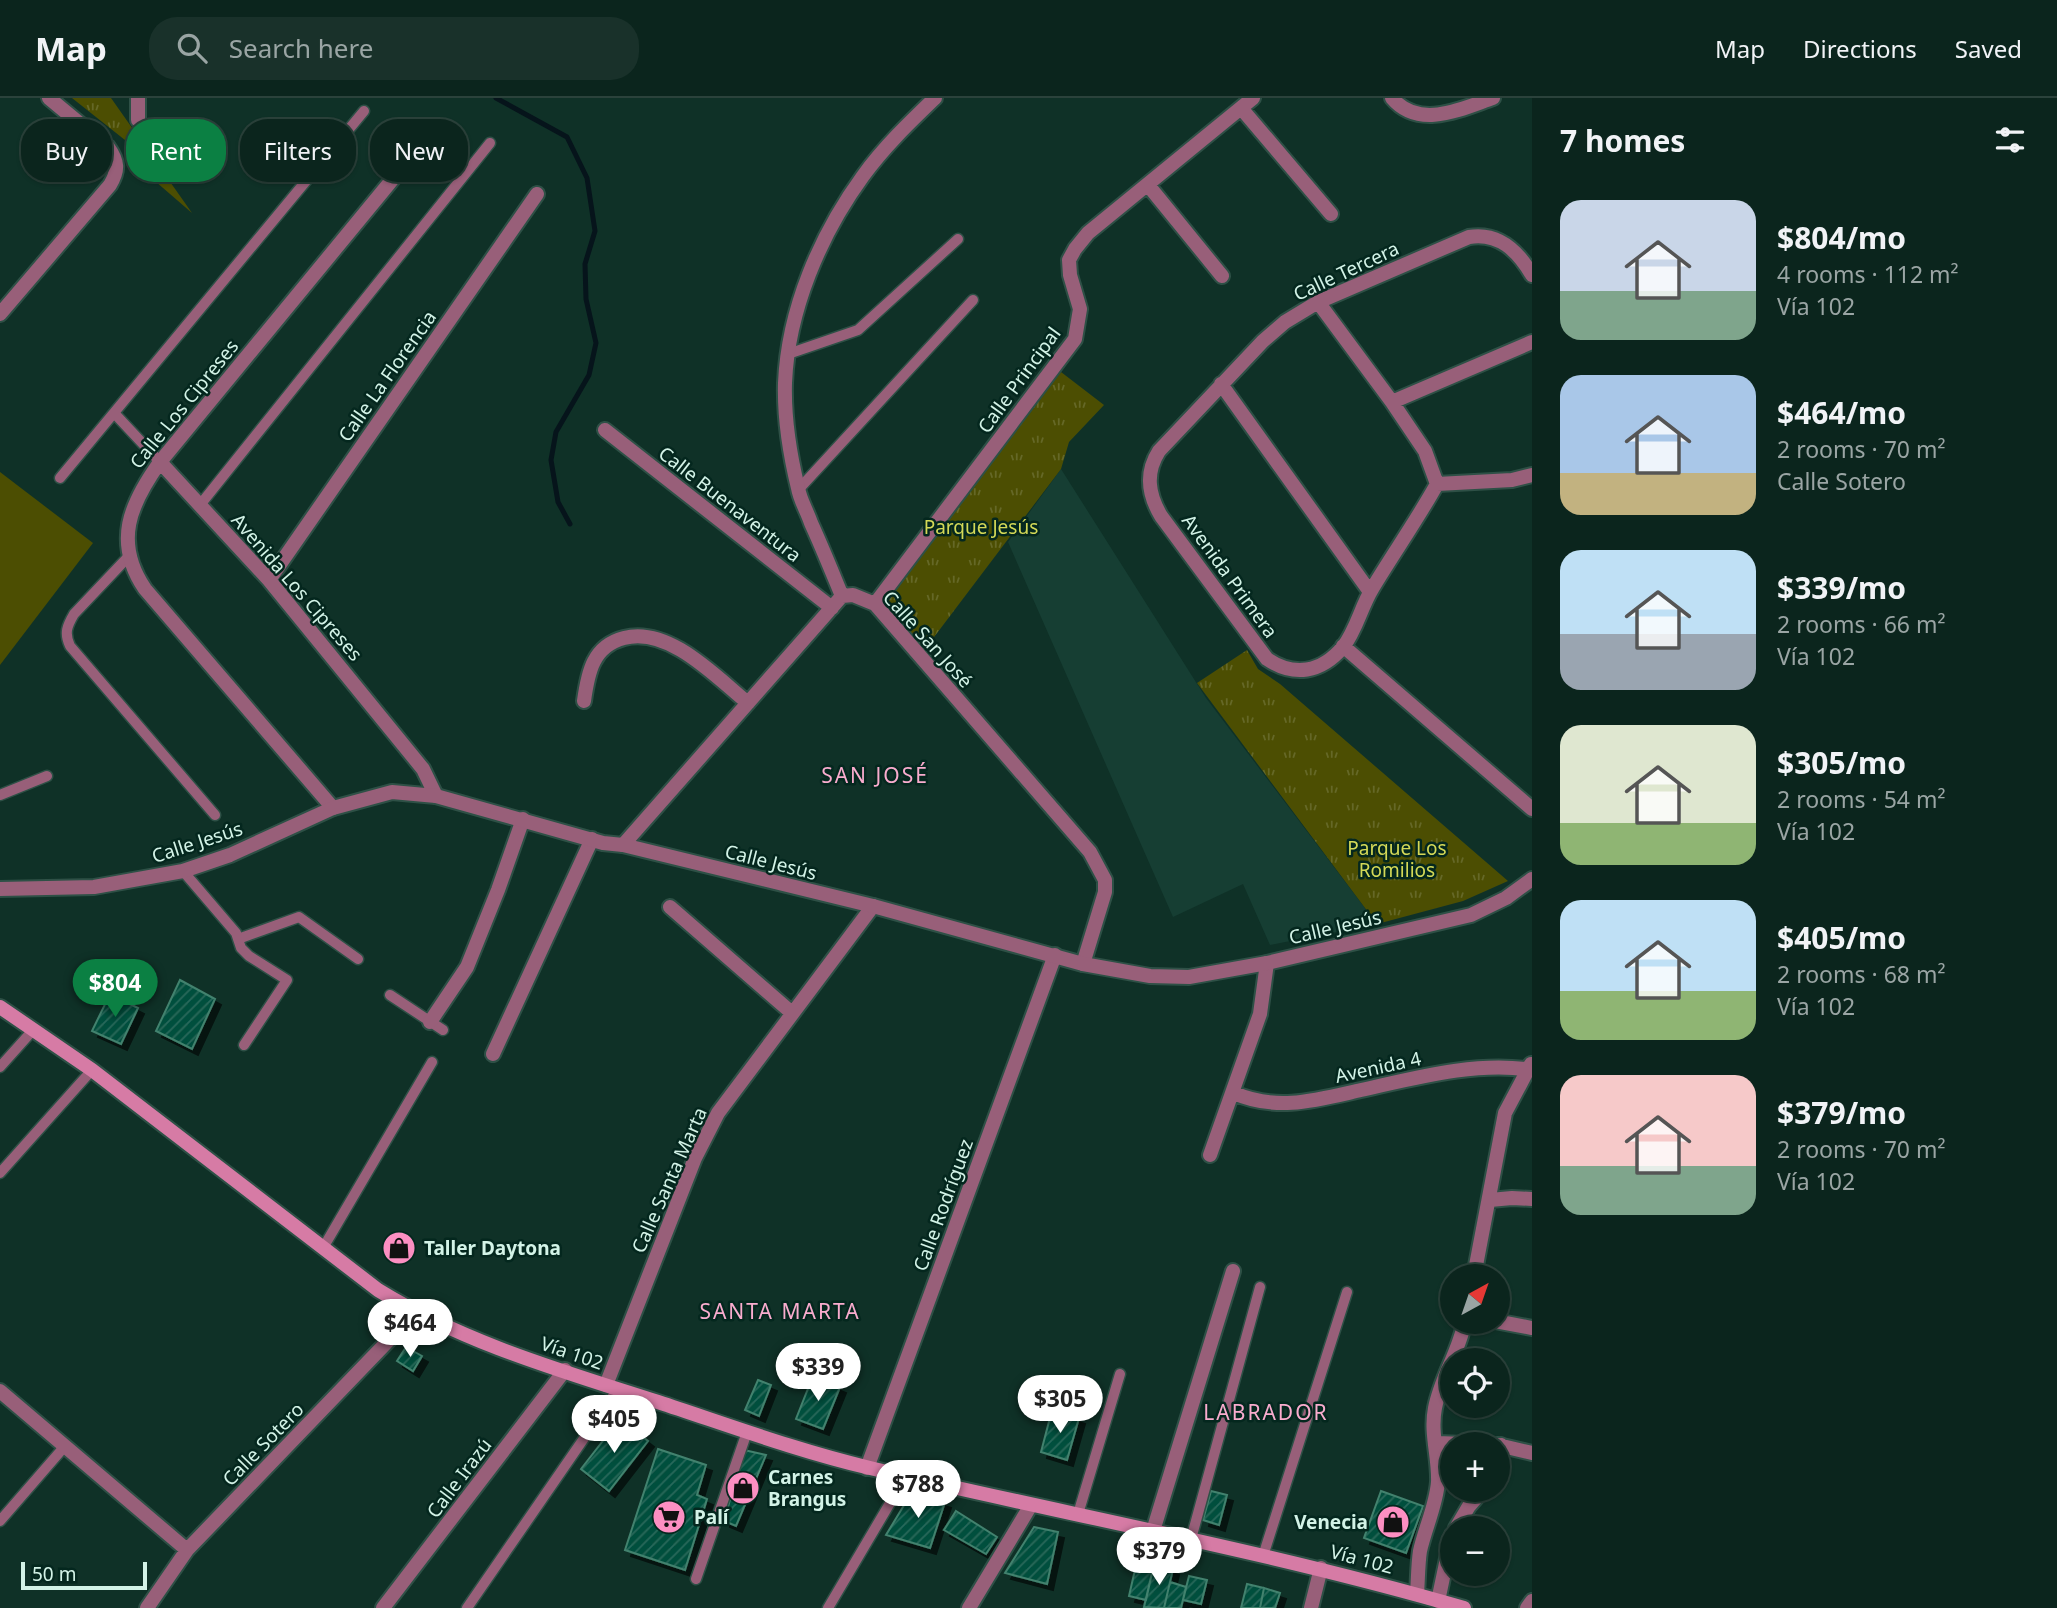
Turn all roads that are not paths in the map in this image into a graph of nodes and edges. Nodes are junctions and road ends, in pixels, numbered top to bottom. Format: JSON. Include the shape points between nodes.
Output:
{"nodes":[{"id":1,"x":50,"y":98,"type":"edge"},
{"id":2,"x":138,"y":98,"type":"edge"},
{"id":3,"x":934,"y":98,"type":"edge"},
{"id":4,"x":1253,"y":98,"type":"edge"},
{"id":5,"x":1392,"y":98,"type":"edge"},
{"id":6,"x":1493,"y":98,"type":"edge"},
{"id":7,"x":1241,"y":108,"type":"junction"},
{"id":8,"x":364,"y":111,"type":"dead end"},
{"id":9,"x":138,"y":119,"type":"edge"},
{"id":10,"x":490,"y":142,"type":"dead end"},
{"id":11,"x":390,"y":182,"type":"edge"},
{"id":12,"x":1148,"y":185,"type":"junction"},
{"id":13,"x":537,"y":194,"type":"dead end"},
{"id":14,"x":1331,"y":214,"type":"dead end"},
{"id":15,"x":958,"y":239,"type":"dead end"},
{"id":16,"x":1532,"y":275,"type":"edge"},
{"id":17,"x":1222,"y":276,"type":"dead end"},
{"id":18,"x":973,"y":300,"type":"dead end"},
{"id":19,"x":1318,"y":302,"type":"junction"},
{"id":20,"x":0,"y":314,"type":"edge"},
{"id":21,"x":1532,"y":342,"type":"edge"},
{"id":22,"x":788,"y":354,"type":"junction"},
{"id":23,"x":1221,"y":384,"type":"junction"},
{"id":24,"x":1392,"y":401,"type":"junction"},
{"id":25,"x":115,"y":414,"type":"junction"},
{"id":26,"x":605,"y":430,"type":"dead end"},
{"id":27,"x":160,"y":462,"type":"junction"},
{"id":28,"x":1149,"y":473,"type":"joint"},
{"id":29,"x":1532,"y":475,"type":"edge"},
{"id":30,"x":60,"y":478,"type":"dead end"},
{"id":31,"x":1437,"y":484,"type":"junction"},
{"id":32,"x":798,"y":490,"type":"junction"},
{"id":33,"x":200,"y":505,"type":"junction"},
{"id":34,"x":129,"y":556,"type":"junction"},
{"id":35,"x":269,"y":580,"type":"junction"},
{"id":36,"x":1370,"y":592,"type":"junction"},
{"id":37,"x":837,"y":602,"type":"junction"},
{"id":38,"x":875,"y":604,"type":"junction"},
{"id":39,"x":1343,"y":646,"type":"junction"},
{"id":40,"x":584,"y":701,"type":"dead end"},
{"id":41,"x":748,"y":703,"type":"junction"},
{"id":42,"x":47,"y":776,"type":"dead end"},
{"id":43,"x":0,"y":795,"type":"edge"},
{"id":44,"x":436,"y":796,"type":"junction"},
{"id":45,"x":333,"y":808,"type":"junction"},
{"id":46,"x":1532,"y":809,"type":"edge"},
{"id":47,"x":215,"y":815,"type":"dead end"},
{"id":48,"x":523,"y":819,"type":"junction"},
{"id":49,"x":592,"y":839,"type":"junction"},
{"id":50,"x":623,"y":845,"type":"junction"},
{"id":51,"x":183,"y":871,"type":"junction"},
{"id":52,"x":1532,"y":879,"type":"edge"},
{"id":53,"x":0,"y":890,"type":"edge"},
{"id":54,"x":873,"y":906,"type":"junction"},
{"id":55,"x":670,"y":907,"type":"dead end"},
{"id":56,"x":238,"y":939,"type":"junction"},
{"id":57,"x":1055,"y":956,"type":"junction"},
{"id":58,"x":358,"y":959,"type":"dead end"},
{"id":59,"x":1083,"y":964,"type":"junction"},
{"id":60,"x":1267,"y":964,"type":"junction"},
{"id":61,"x":390,"y":995,"type":"dead end"},
{"id":62,"x":0,"y":1007,"type":"edge"},
{"id":63,"x":792,"y":1013,"type":"junction"},
{"id":64,"x":430,"y":1022,"type":"junction"},
{"id":65,"x":33,"y":1029,"type":"junction"},
{"id":66,"x":443,"y":1030,"type":"dead end"},
{"id":67,"x":244,"y":1045,"type":"dead end"},
{"id":68,"x":493,"y":1054,"type":"dead end"},
{"id":69,"x":432,"y":1062,"type":"dead end"},
{"id":70,"x":0,"y":1067,"type":"edge"},
{"id":71,"x":1531,"y":1068,"type":"edge"},
{"id":72,"x":92,"y":1070,"type":"junction"},
{"id":73,"x":1234,"y":1093,"type":"junction"},
{"id":74,"x":1210,"y":1155,"type":"dead end"},
{"id":75,"x":0,"y":1172,"type":"edge"},
{"id":76,"x":1532,"y":1199,"type":"edge"},
{"id":77,"x":1490,"y":1200,"type":"junction"},
{"id":78,"x":323,"y":1248,"type":"junction"},
{"id":79,"x":1477,"y":1264,"type":"edge"},
{"id":80,"x":1233,"y":1272,"type":"dead end"},
{"id":81,"x":1260,"y":1287,"type":"dead end"},
{"id":82,"x":1347,"y":1292,"type":"dead end"},
{"id":83,"x":415,"y":1313,"type":"junction"},
{"id":84,"x":1510,"y":1324,"type":"edge"},
{"id":85,"x":1532,"y":1328,"type":"edge"},
{"id":86,"x":1463,"y":1334,"type":"edge"},
{"id":87,"x":565,"y":1370,"type":"junction"},
{"id":88,"x":1119,"y":1374,"type":"dead end"},
{"id":89,"x":612,"y":1387,"type":"junction"},
{"id":90,"x":0,"y":1391,"type":"edge"},
{"id":91,"x":747,"y":1432,"type":"junction"},
{"id":92,"x":1437,"y":1443,"type":"junction"},
{"id":93,"x":1440,"y":1443,"type":"edge"},
{"id":94,"x":65,"y":1447,"type":"junction"},
{"id":95,"x":1510,"y":1448,"type":"edge"},
{"id":96,"x":1532,"y":1453,"type":"edge"},
{"id":97,"x":867,"y":1468,"type":"junction"},
{"id":98,"x":906,"y":1476,"type":"junction"},
{"id":99,"x":1031,"y":1504,"type":"junction"},
{"id":100,"x":1077,"y":1514,"type":"junction"},
{"id":101,"x":0,"y":1521,"type":"edge"},
{"id":102,"x":1153,"y":1531,"type":"junction"},
{"id":103,"x":1191,"y":1539,"type":"junction"},
{"id":104,"x":187,"y":1550,"type":"junction"},
{"id":105,"x":1263,"y":1556,"type":"junction"},
{"id":106,"x":1321,"y":1568,"type":"junction"},
{"id":107,"x":696,"y":1579,"type":"dead end"},
{"id":108,"x":1451,"y":1586,"type":"edge"},
{"id":109,"x":1417,"y":1594,"type":"junction"},
{"id":110,"x":1532,"y":1601,"type":"edge"},
{"id":111,"x":1451,"y":1605,"type":"edge"},
{"id":112,"x":147,"y":1608,"type":"edge"},
{"id":113,"x":383,"y":1608,"type":"edge"},
{"id":114,"x":467,"y":1608,"type":"edge"},
{"id":115,"x":828,"y":1608,"type":"edge"},
{"id":116,"x":969,"y":1608,"type":"edge"},
{"id":117,"x":1311,"y":1608,"type":"edge"},
{"id":118,"x":1527,"y":1608,"type":"edge"}],
"edges":[{"from":1,"to":20,"type":"street","via":[[108,146],[115,156],[116,175]]},
{"from":2,"to":9,"type":"street"},
{"from":3,"to":22,"type":"street","via":[[889,144],[839,213],[803,289]]},
{"from":4,"to":7,"type":"street","name":"Calle Principal"},
{"from":5,"to":6,"type":"street","via":[[1417,114],[1435,117]]},
{"from":7,"to":12,"type":"street","name":"Calle Principal"},
{"from":7,"to":14,"type":"street"},
{"from":8,"to":25,"type":"lane"},
{"from":10,"to":33,"type":"lane"},
{"from":11,"to":27,"type":"street","name":"Calle Los Cipreses"},
{"from":12,"to":17,"type":"street"},
{"from":12,"to":38,"type":"street","name":"Calle Principal","via":[[1075,249],[1069,260],[1080,309],[1075,339]]},
{"from":13,"to":35,"type":"street","name":"Calle La Florencia"},
{"from":15,"to":22,"type":"lane","via":[[858,330]]},
{"from":16,"to":19,"type":"street","name":"Calle Tercera","via":[[1512,248],[1482,234]]},
{"from":18,"to":32,"type":"lane"},
{"from":19,"to":23,"type":"street","name":"Calle Tercera","via":[[1285,322]]},
{"from":19,"to":24,"type":"street"},
{"from":21,"to":24,"type":"street"},
{"from":22,"to":32,"type":"street","via":[[787,420]]},
{"from":23,"to":28,"type":"street","name":"Calle Tercera","via":[[1159,451]]},
{"from":23,"to":36,"type":"street"},
{"from":24,"to":31,"type":"street","via":[[1425,451]]},
{"from":25,"to":27,"type":"lane","name":"Avenida Los Cipreses"},
{"from":25,"to":30,"type":"lane"},
{"from":26,"to":37,"type":"street","name":"Calle Buenaventura"},
{"from":27,"to":33,"type":"street","name":"Avenida Los Cipreses"},
{"from":27,"to":34,"type":"street","name":"Calle Los Cipreses","via":[[139,491],[130,516]]},
{"from":28,"to":39,"type":"street","name":"Avenida Primera","via":[[1153,502],[1161,516],[1267,659],[1282,669],[1310,669]]},
{"from":29,"to":31,"type":"street"},
{"from":31,"to":36,"type":"street"},
{"from":32,"to":37,"type":"street"},
{"from":33,"to":35,"type":"street","name":"Avenida Los Cipreses"},
{"from":34,"to":45,"type":"street","name":"Calle Los Cipreses","via":[[145,589]]},
{"from":34,"to":47,"type":"lane","via":[[74,614],[66,635],[70,646]]},
{"from":35,"to":44,"type":"street","name":"Avenida Los Cipreses","via":[[423,768]]},
{"from":36,"to":39,"type":"street"},
{"from":37,"to":38,"type":"street","name":"Calle San José","via":[[853,595]]},
{"from":37,"to":41,"type":"street"},
{"from":38,"to":59,"type":"street","name":"Calle San José","via":[[1090,852],[1105,880],[1105,892]]},
{"from":39,"to":46,"type":"street"},
{"from":40,"to":41,"type":"street","via":[[593,660],[602,648],[629,636],[649,636],[686,653]]},
{"from":41,"to":50,"type":"street"},
{"from":42,"to":43,"type":"lane"},
{"from":44,"to":45,"type":"street","name":"Calle Jesús","via":[[392,792]]},
{"from":44,"to":48,"type":"street","name":"Calle Jesús"},
{"from":45,"to":51,"type":"street","name":"Calle Jesús"},
{"from":48,"to":49,"type":"street","name":"Calle Jesús"},
{"from":48,"to":64,"type":"street","via":[[467,967]]},
{"from":49,"to":50,"type":"street","name":"Calle Jesús"},
{"from":49,"to":68,"type":"street"},
{"from":50,"to":54,"type":"street","name":"Calle Jesús"},
{"from":51,"to":53,"type":"street","name":"Calle Jesús","via":[[94,887]]},
{"from":51,"to":56,"type":"lane"},
{"from":52,"to":60,"type":"street","name":"Calle Jesús","via":[[1471,915]]},
{"from":54,"to":57,"type":"street","name":"Calle Jesús"},
{"from":54,"to":63,"type":"street","name":"Calle Santa Marta"},
{"from":55,"to":63,"type":"street"},
{"from":56,"to":58,"type":"lane","via":[[299,917]]},
{"from":56,"to":67,"type":"lane","via":[[249,956],[287,980]]},
{"from":57,"to":59,"type":"street","name":"Calle Jesús"},
{"from":57,"to":97,"type":"street","name":"Calle Rodríguez"},
{"from":59,"to":60,"type":"street","name":"Calle Jesús","via":[[1150,976],[1189,977]]},
{"from":60,"to":73,"type":"street","via":[[1260,1014]]},
{"from":61,"to":64,"type":"lane"},
{"from":62,"to":65,"type":"main road","name":"Vía 102"},
{"from":63,"to":89,"type":"street","name":"Calle Santa Marta","via":[[718,1113],[695,1158]]},
{"from":64,"to":66,"type":"lane"},
{"from":65,"to":70,"type":"lane"},
{"from":65,"to":72,"type":"main road","name":"Vía 102"},
{"from":69,"to":78,"type":"lane"},
{"from":71,"to":73,"type":"street","name":"Avenida 4","via":[[1475,1068],[1302,1103],[1270,1104]]},
{"from":71,"to":77,"type":"street","via":[[1505,1113]]},
{"from":72,"to":75,"type":"lane"},
{"from":72,"to":78,"type":"main road","name":"Vía 102"},
{"from":73,"to":74,"type":"street"},
{"from":76,"to":77,"type":"street"},
{"from":77,"to":79,"type":"street"},
{"from":78,"to":83,"type":"main road","name":"Vía 102"},
{"from":80,"to":102,"type":"street"},
{"from":81,"to":103,"type":"lane"},
{"from":82,"to":105,"type":"lane"},
{"from":83,"to":87,"type":"main road","name":"Vía 102","via":[[466,1337]]},
{"from":83,"to":104,"type":"street","name":"Calle Sotero"},
{"from":84,"to":85,"type":"street"},
{"from":86,"to":92,"type":"street","via":[[1440,1386],[1432,1431]]},
{"from":87,"to":89,"type":"main road","name":"Vía 102"},
{"from":87,"to":113,"type":"street","name":"Calle Irazú"},
{"from":88,"to":100,"type":"lane"},
{"from":89,"to":91,"type":"main road","name":"Vía 102"},
{"from":89,"to":114,"type":"lane"},
{"from":90,"to":94,"type":"street"},
{"from":91,"to":97,"type":"main road","name":"Vía 102"},
{"from":91,"to":107,"type":"lane"},
{"from":92,"to":93,"type":"street"},
{"from":92,"to":109,"type":"street","via":[[1438,1481],[1420,1550]]},
{"from":94,"to":101,"type":"lane"},
{"from":94,"to":104,"type":"street"},
{"from":95,"to":96,"type":"street"},
{"from":97,"to":98,"type":"main road","name":"Vía 102"},
{"from":98,"to":99,"type":"main road","name":"Vía 102"},
{"from":98,"to":115,"type":"lane"},
{"from":99,"to":100,"type":"main road","name":"Vía 102"},
{"from":99,"to":116,"type":"street"},
{"from":100,"to":102,"type":"main road","name":"Vía 102"},
{"from":102,"to":103,"type":"main road","name":"Vía 102"},
{"from":103,"to":105,"type":"main road","name":"Vía 102"},
{"from":104,"to":112,"type":"street","name":"Calle Sotero"},
{"from":105,"to":106,"type":"main road","name":"Vía 102"},
{"from":106,"to":109,"type":"main road","name":"Vía 102"},
{"from":106,"to":117,"type":"street"},
{"from":108,"to":111,"type":"street"},
{"from":109,"to":111,"type":"main road","name":"Vía 102"},
{"from":110,"to":118,"type":"street"}]}
